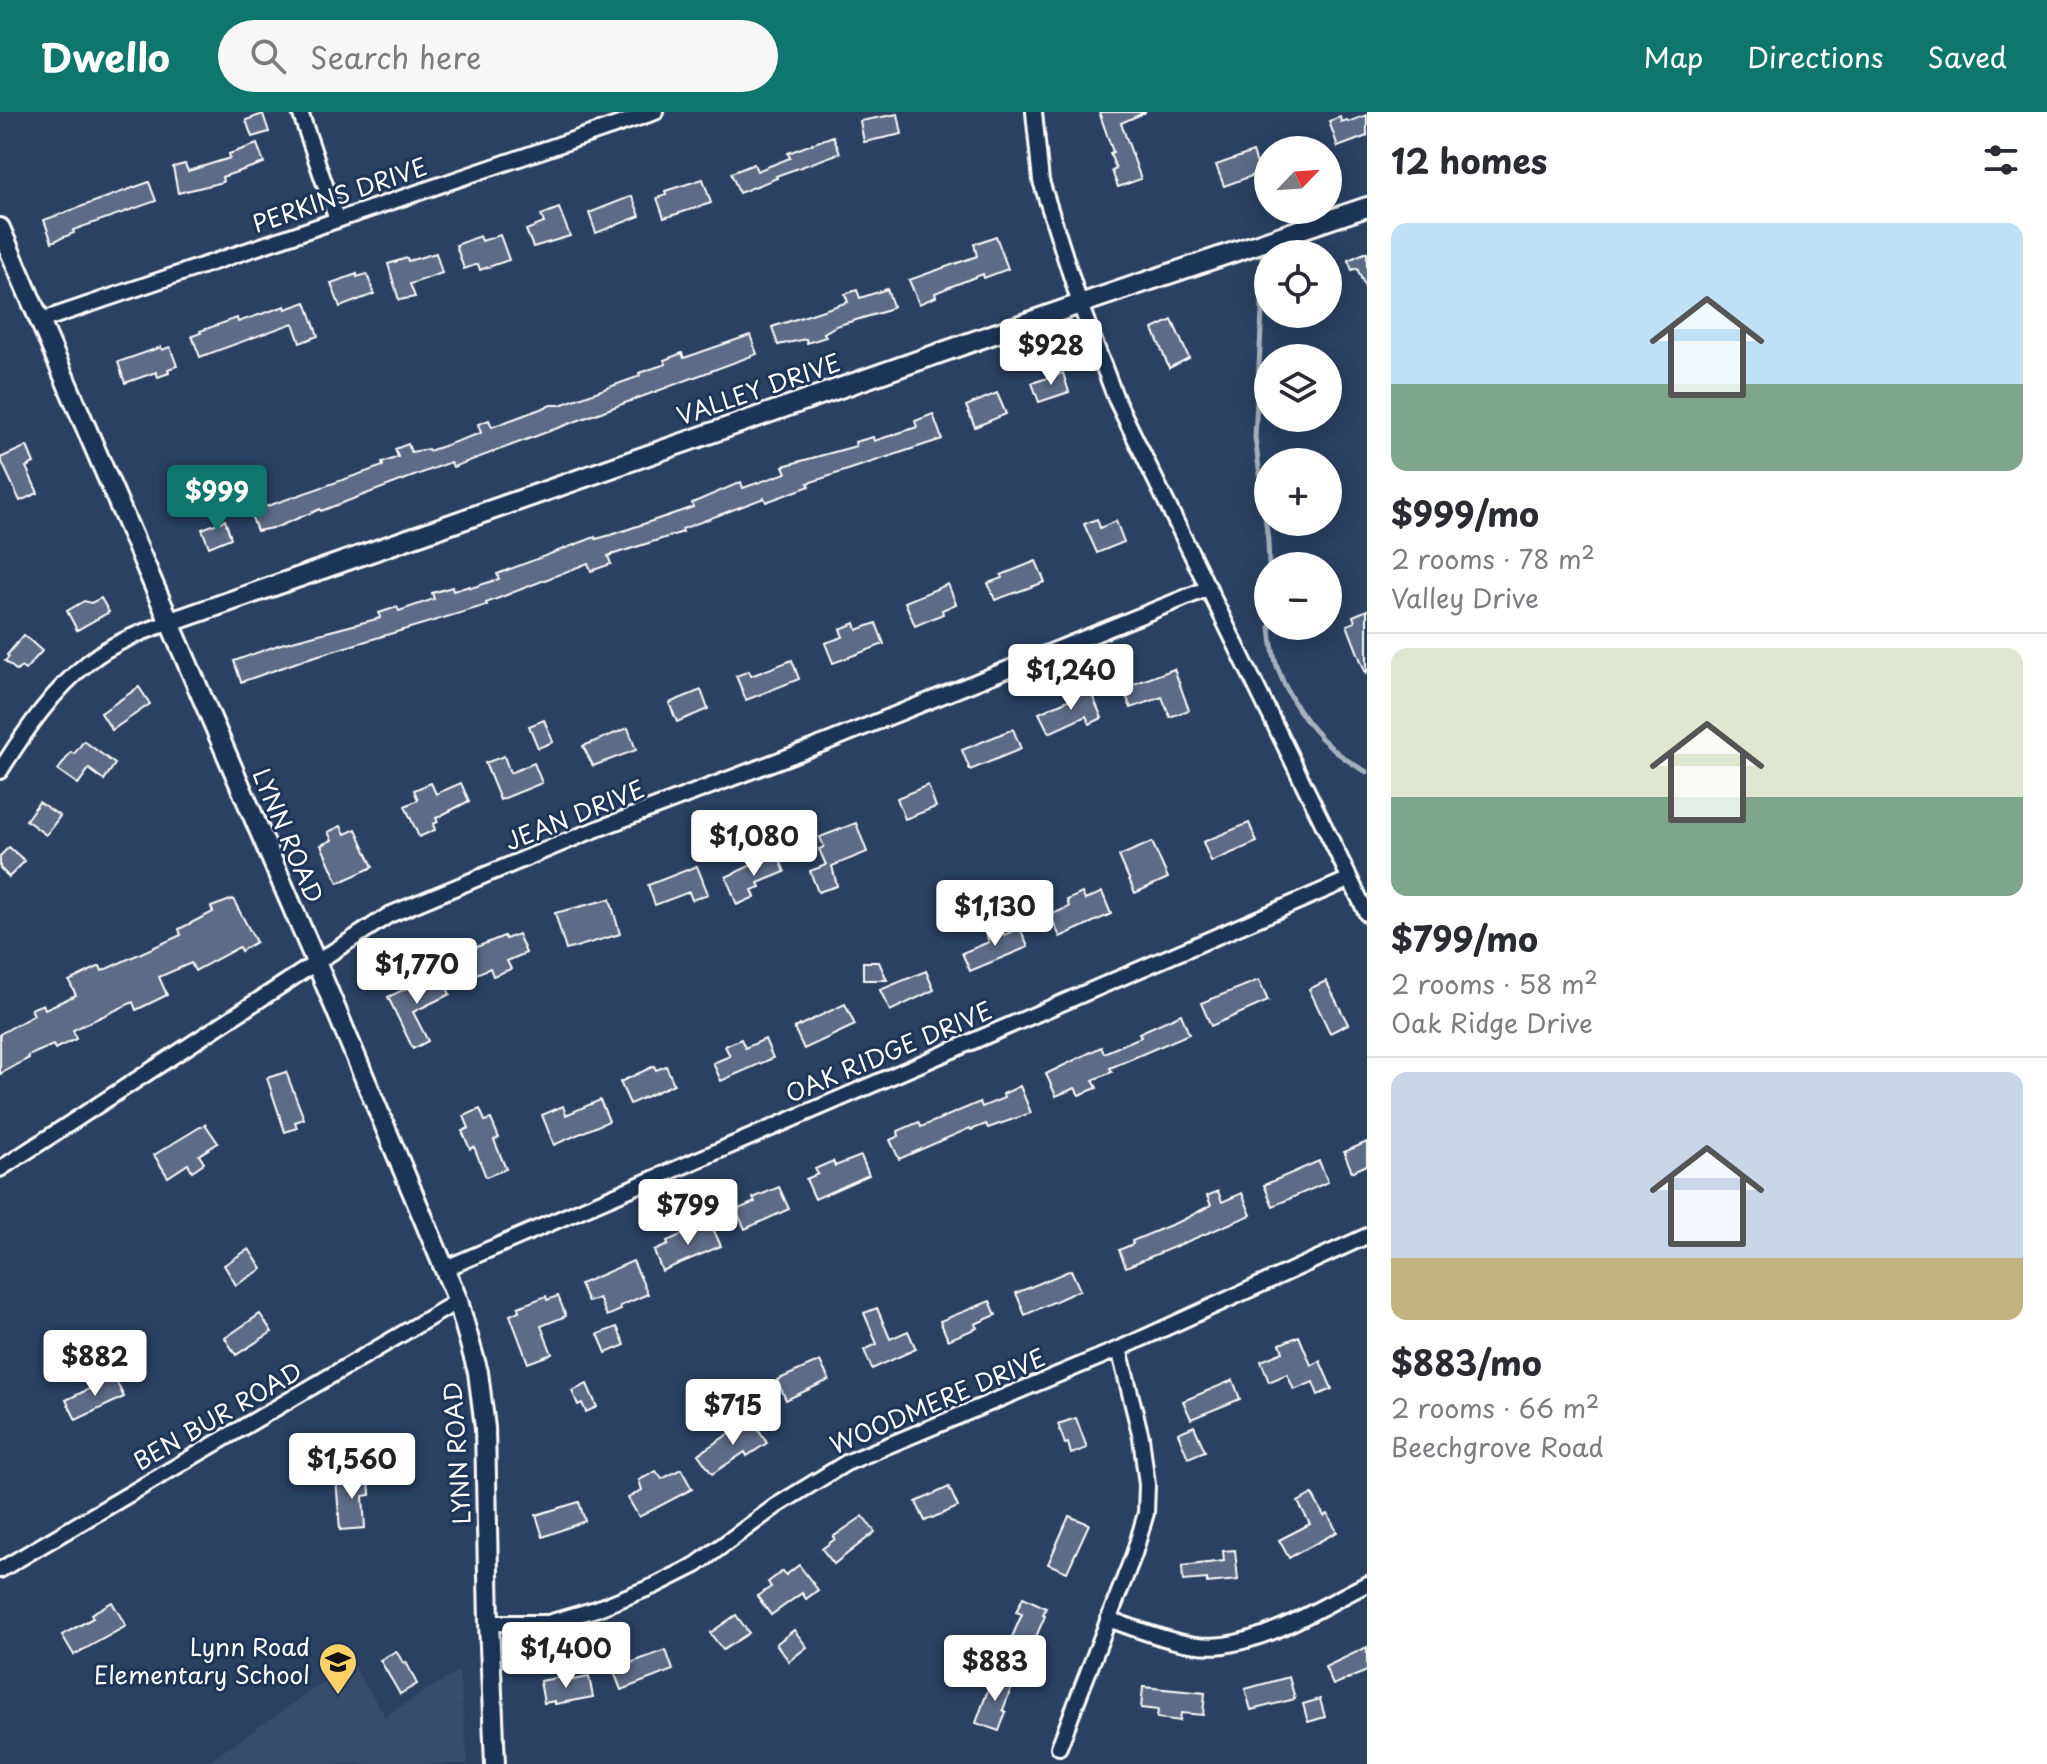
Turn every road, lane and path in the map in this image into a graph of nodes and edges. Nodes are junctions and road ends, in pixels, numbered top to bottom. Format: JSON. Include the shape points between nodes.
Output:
{"nodes":[{"id":1,"x":300,"y":112,"type":"edge"},
{"id":2,"x":655,"y":112,"type":"edge"},
{"id":3,"x":1034,"y":112,"type":"edge"},
{"id":4,"x":1367,"y":207,"type":"edge"},
{"id":5,"x":337,"y":220,"type":"junction"},
{"id":6,"x":0,"y":228,"type":"edge"},
{"id":7,"x":1080,"y":304,"type":"junction"},
{"id":8,"x":40,"y":321,"type":"junction"},
{"id":9,"x":1209,"y":588,"type":"junction"},
{"id":10,"x":168,"y":623,"type":"junction"},
{"id":11,"x":0,"y":771,"type":"edge"},
{"id":12,"x":1350,"y":879,"type":"junction"},
{"id":13,"x":1367,"y":914,"type":"edge"},
{"id":14,"x":316,"y":962,"type":"junction"},
{"id":15,"x":0,"y":1169,"type":"edge"},
{"id":16,"x":1367,"y":1236,"type":"edge"},
{"id":17,"x":446,"y":1268,"type":"junction"},
{"id":18,"x":458,"y":1301,"type":"junction"},
{"id":19,"x":1119,"y":1349,"type":"junction"},
{"id":20,"x":0,"y":1570,"type":"edge"},
{"id":21,"x":1367,"y":1584,"type":"edge"},
{"id":22,"x":1108,"y":1619,"type":"junction"},
{"id":23,"x":489,"y":1623,"type":"junction"},
{"id":24,"x":1059,"y":1747,"type":"dead end"},
{"id":25,"x":495,"y":1764,"type":"edge"}],
"edges":[{"from":1,"to":5,"type":"street"},
{"from":2,"to":5,"type":"street","name":"PERKINS DRIVE"},
{"from":3,"to":7,"type":"street","via":[[1041,181]]},
{"from":4,"to":7,"type":"main road","name":"VALLEY DRIVE"},
{"from":5,"to":8,"type":"street","name":"PERKINS DRIVE"},
{"from":6,"to":8,"type":"main road","name":"LYNN ROAD"},
{"from":7,"to":9,"type":"street","via":[[1116,399]]},
{"from":7,"to":10,"type":"main road","name":"VALLEY DRIVE"},
{"from":8,"to":10,"type":"main road","name":"LYNN ROAD"},
{"from":9,"to":12,"type":"street"},
{"from":9,"to":14,"type":"street","name":"JEAN DRIVE","via":[[389,915]]},
{"from":10,"to":11,"type":"street","via":[[91,660],[50,700]]},
{"from":10,"to":14,"type":"main road","name":"LYNN ROAD"},
{"from":12,"to":13,"type":"street"},
{"from":12,"to":17,"type":"street","name":"OAK RIDGE DRIVE"},
{"from":14,"to":15,"type":"street","name":"JEAN DRIVE"},
{"from":14,"to":17,"type":"main road","name":"LYNN ROAD"},
{"from":16,"to":19,"type":"street","name":"WOODMERE DRIVE"},
{"from":17,"to":18,"type":"main road","name":"LYNN ROAD"},
{"from":18,"to":20,"type":"street","name":"BEN BUR ROAD"},
{"from":18,"to":23,"type":"main road","name":"LYNN ROAD","via":[[478,1372],[485,1428]]},
{"from":19,"to":22,"type":"street","via":[[1141,1437],[1146,1513]]},
{"from":19,"to":23,"type":"street","name":"WOODMERE DRIVE","via":[[846,1463],[696,1565],[654,1586],[548,1623]]},
{"from":21,"to":22,"type":"street","via":[[1283,1625],[1221,1645],[1158,1636]]},
{"from":22,"to":24,"type":"street"},
{"from":23,"to":25,"type":"main road","name":"LYNN ROAD"}]}
